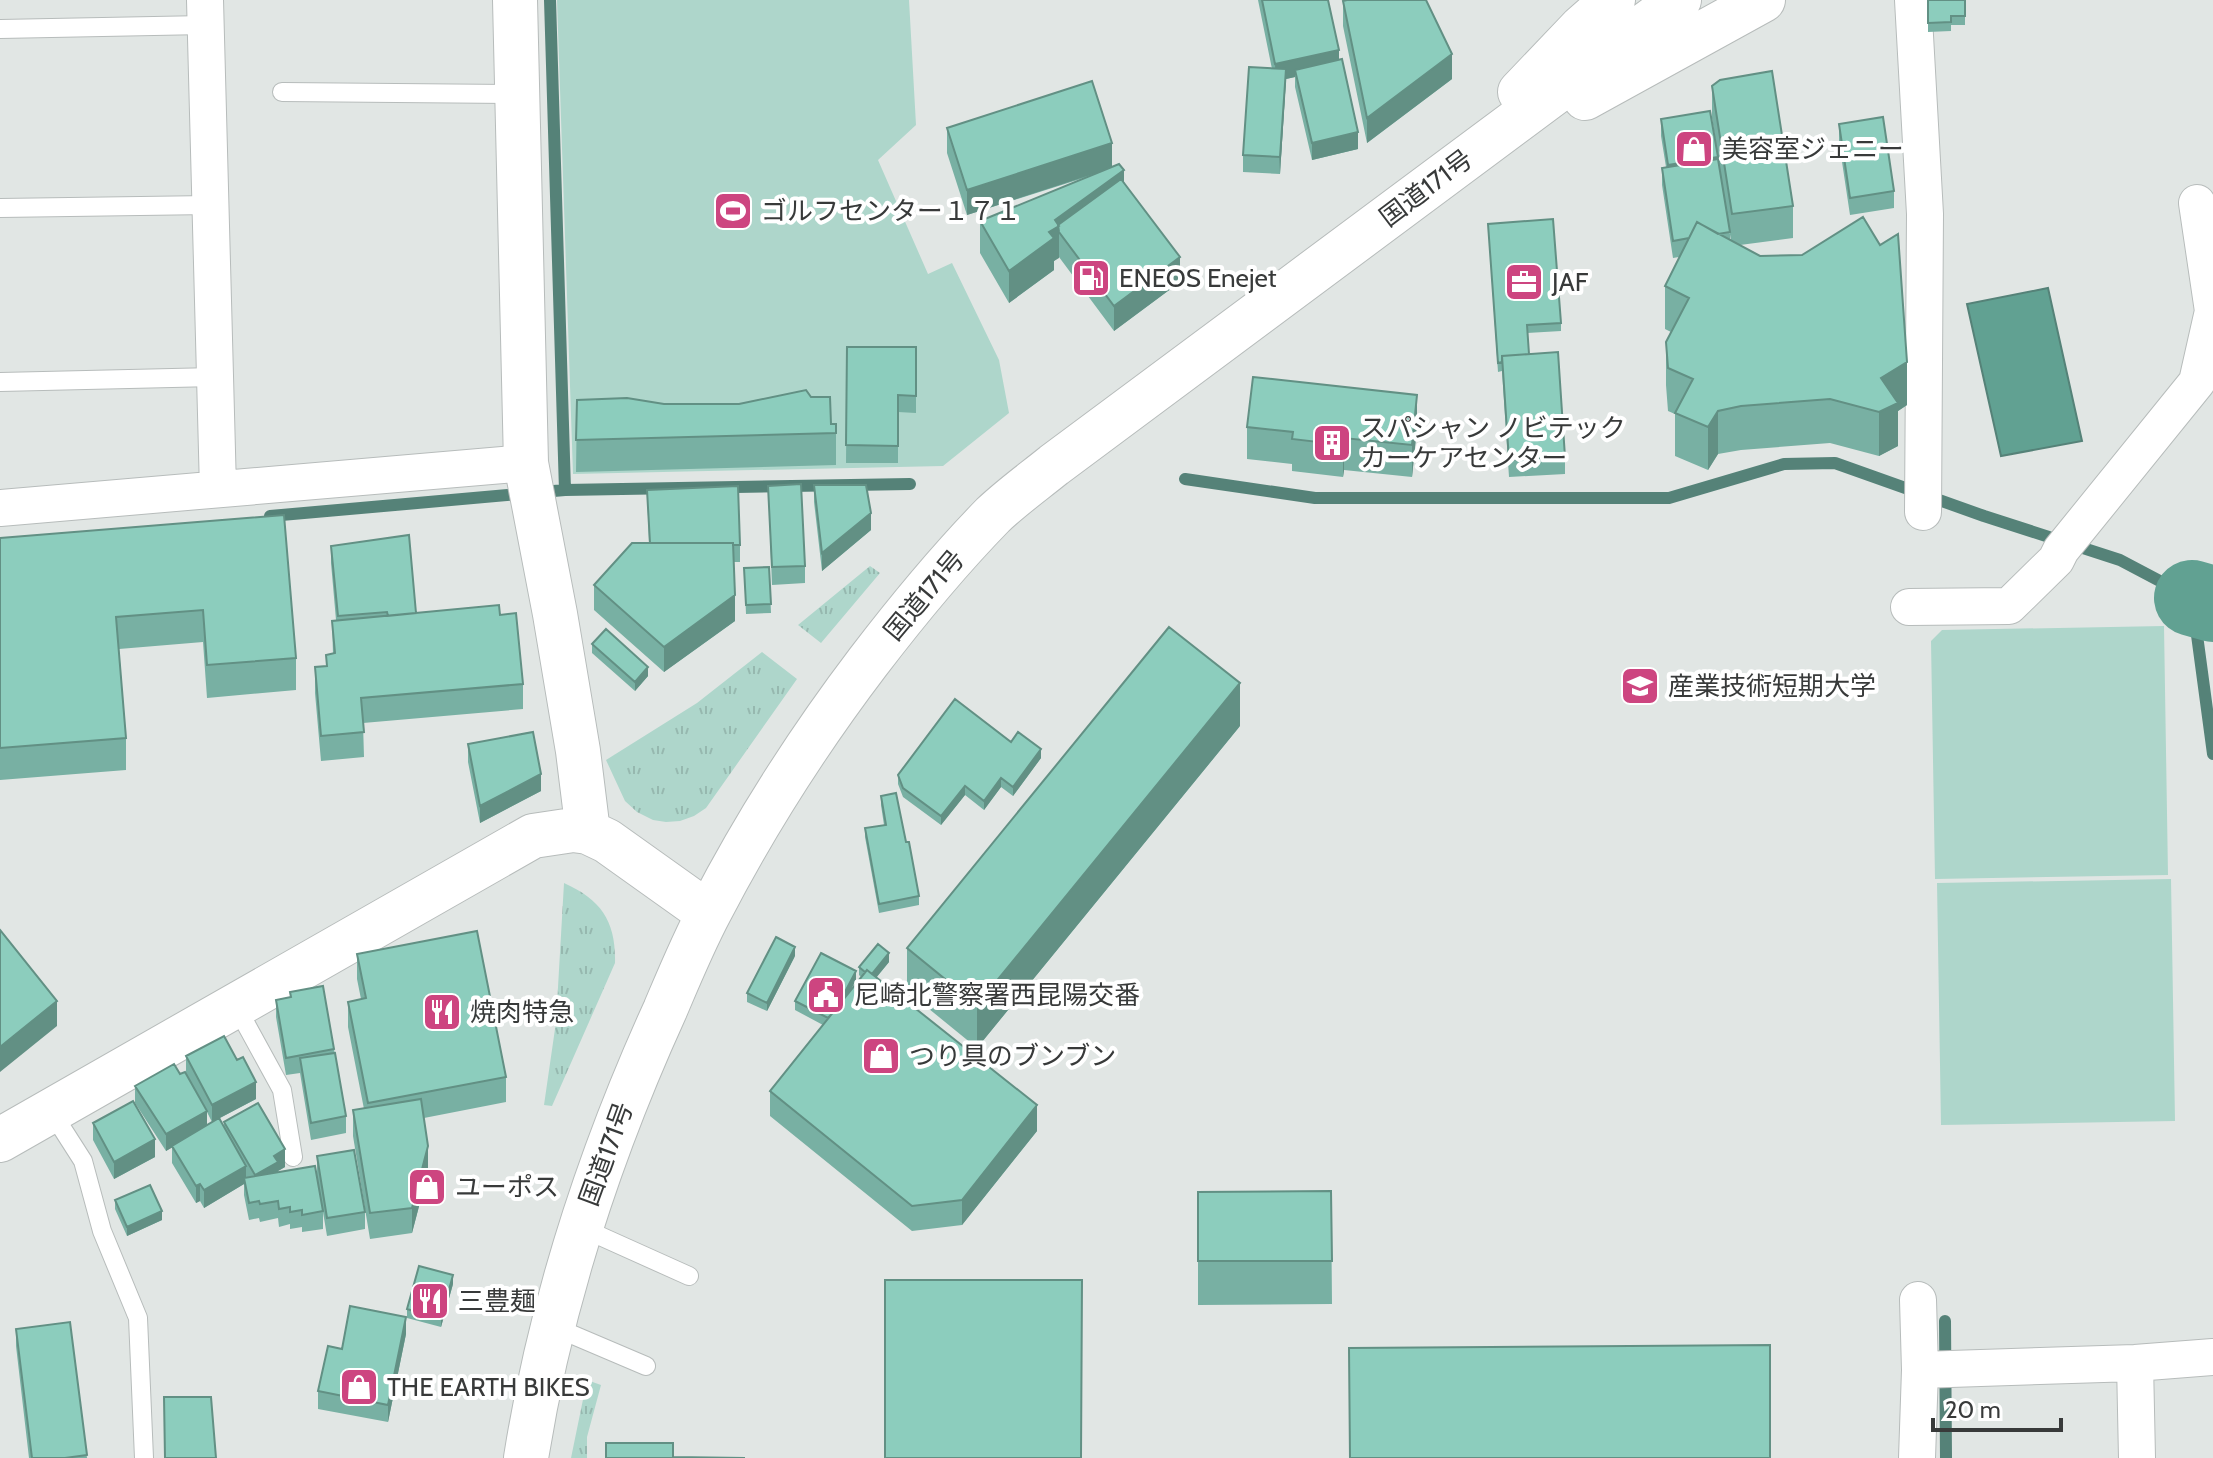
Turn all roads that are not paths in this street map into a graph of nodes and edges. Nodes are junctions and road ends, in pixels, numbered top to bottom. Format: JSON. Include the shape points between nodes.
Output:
{"nodes":[{"id":1,"x":515,"y":0,"type":"edge"},
{"id":2,"x":1613,"y":0,"type":"edge"},
{"id":3,"x":1679,"y":0,"type":"edge"},
{"id":4,"x":1763,"y":0,"type":"edge"},
{"id":5,"x":1913,"y":0,"type":"edge"},
{"id":6,"x":205,"y":12,"type":"edge"},
{"id":7,"x":0,"y":29,"type":"edge"},
{"id":8,"x":282,"y":92,"type":"dead end"},
{"id":9,"x":517,"y":94,"type":"junction"},
{"id":10,"x":1436,"y":180,"type":"junction"},
{"id":11,"x":2197,"y":203,"type":"dead end"},
{"id":12,"x":210,"y":205,"type":"junction"},
{"id":13,"x":0,"y":208,"type":"edge"},
{"id":14,"x":2213,"y":311,"type":"edge"},
{"id":15,"x":215,"y":377,"type":"junction"},
{"id":16,"x":0,"y":382,"type":"edge"},
{"id":17,"x":526,"y":463,"type":"junction"},
{"id":18,"x":218,"y":489,"type":"junction"},
{"id":19,"x":0,"y":508,"type":"edge"},
{"id":20,"x":1923,"y":512,"type":"dead end"},
{"id":21,"x":1909,"y":607,"type":"dead end"},
{"id":22,"x":588,"y":832,"type":"junction"},
{"id":23,"x":708,"y":913,"type":"junction"},
{"id":24,"x":236,"y":1006,"type":"junction"},
{"id":25,"x":51,"y":1111,"type":"junction"},
{"id":26,"x":0,"y":1140,"type":"edge"},
{"id":27,"x":293,"y":1157,"type":"dead end"},
{"id":28,"x":580,"y":1227,"type":"junction"},
{"id":29,"x":689,"y":1276,"type":"dead end"},
{"id":30,"x":1918,"y":1300,"type":"dead end"},
{"id":31,"x":552,"y":1326,"type":"junction"},
{"id":32,"x":2213,"y":1357,"type":"edge"},
{"id":33,"x":2135,"y":1363,"type":"junction"},
{"id":34,"x":646,"y":1366,"type":"dead end"},
{"id":35,"x":1920,"y":1370,"type":"junction"},
{"id":36,"x":144,"y":1458,"type":"edge"},
{"id":37,"x":526,"y":1458,"type":"edge"},
{"id":38,"x":1917,"y":1458,"type":"edge"},
{"id":39,"x":2137,"y":1458,"type":"edge"}],
"edges":[{"from":1,"to":9,"type":"main road"},
{"from":2,"to":10,"type":"main road"},
{"from":3,"to":10,"type":"main road","name":"国道171号"},
{"from":4,"to":10,"type":"main road"},
{"from":5,"to":20,"type":"street","via":[[1925,214]]},
{"from":6,"to":7,"type":"lane"},
{"from":6,"to":12,"type":"street"},
{"from":8,"to":9,"type":"lane"},
{"from":9,"to":17,"type":"main road"},
{"from":10,"to":23,"type":"main road","name":"国道171号","via":[[993,516],[910,608],[830,712]]},
{"from":11,"to":14,"type":"street"},
{"from":12,"to":13,"type":"lane"},
{"from":12,"to":15,"type":"street"},
{"from":14,"to":21,"type":"street","via":[[2197,382],[2047,569],[2009,606]]},
{"from":15,"to":16,"type":"lane"},
{"from":15,"to":18,"type":"street"},
{"from":17,"to":18,"type":"street"},
{"from":17,"to":22,"type":"main road"},
{"from":18,"to":19,"type":"street"},
{"from":22,"to":23,"type":"main road"},
{"from":22,"to":24,"type":"main road","via":[[533,836]]},
{"from":23,"to":28,"type":"main road","name":"国道171号","via":[[637,1071]]},
{"from":24,"to":25,"type":"main road"},
{"from":24,"to":27,"type":"lane","via":[[282,1090]]},
{"from":25,"to":26,"type":"main road"},
{"from":25,"to":36,"type":"lane","via":[[83,1161],[102,1231],[138,1318]]},
{"from":28,"to":29,"type":"lane"},
{"from":28,"to":31,"type":"main road","name":"国道171号"},
{"from":30,"to":35,"type":"street"},
{"from":31,"to":34,"type":"lane"},
{"from":31,"to":37,"type":"main road","name":"国道171号"},
{"from":32,"to":33,"type":"street"},
{"from":33,"to":35,"type":"street"},
{"from":33,"to":39,"type":"street"},
{"from":35,"to":38,"type":"street"}]}
